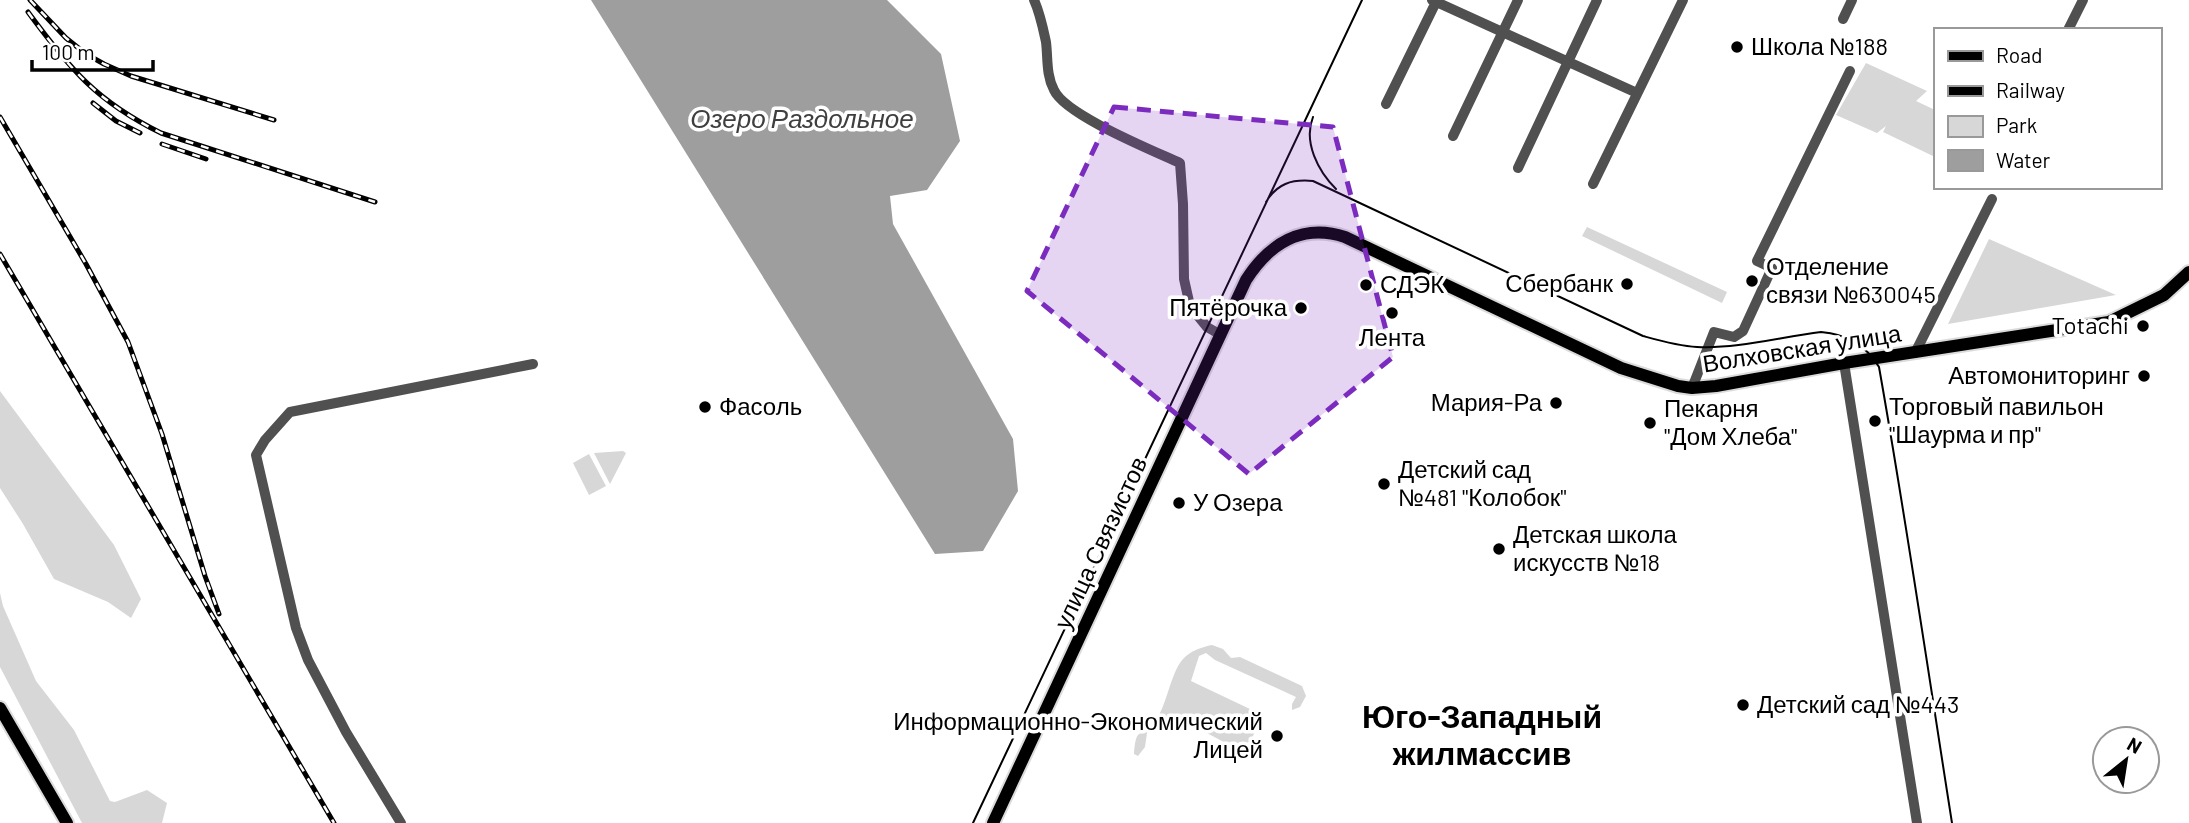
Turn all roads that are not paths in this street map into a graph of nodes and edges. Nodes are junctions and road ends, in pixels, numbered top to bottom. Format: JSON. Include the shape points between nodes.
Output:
{"nodes":[{"id":1,"x":1034,"y":0,"type":"edge"},
{"id":2,"x":1518,"y":0,"type":"edge"},
{"id":3,"x":1597,"y":0,"type":"edge"},
{"id":4,"x":1682,"y":0,"type":"edge"},
{"id":5,"x":1852,"y":0,"type":"edge"},
{"id":6,"x":2083,"y":0,"type":"edge"},
{"id":7,"x":1435,"y":1,"type":"edge"},
{"id":8,"x":1843,"y":19,"type":"dead end"},
{"id":9,"x":2069,"y":28,"type":"edge"},
{"id":10,"x":1503,"y":33,"type":"junction"},
{"id":11,"x":1567,"y":63,"type":"junction"},
{"id":12,"x":1850,"y":71,"type":"dead end"},
{"id":13,"x":1637,"y":93,"type":"junction"},
{"id":14,"x":1386,"y":104,"type":"dead end"},
{"id":15,"x":1453,"y":136,"type":"dead end"},
{"id":16,"x":1518,"y":168,"type":"dead end"},
{"id":17,"x":1593,"y":184,"type":"dead end"},
{"id":18,"x":1992,"y":199,"type":"dead end"},
{"id":19,"x":2189,"y":272,"type":"edge"},
{"id":20,"x":1246,"y":280,"type":"joint"},
{"id":21,"x":1221,"y":335,"type":"junction"},
{"id":22,"x":1915,"y":353,"type":"junction"},
{"id":23,"x":1844,"y":363,"type":"junction"},
{"id":24,"x":533,"y":364,"type":"dead end"},
{"id":25,"x":1692,"y":387,"type":"junction"},
{"id":26,"x":0,"y":708,"type":"edge"},
{"id":27,"x":67,"y":823,"type":"edge"},
{"id":28,"x":401,"y":823,"type":"edge"},
{"id":29,"x":993,"y":823,"type":"edge"},
{"id":30,"x":1917,"y":823,"type":"edge"}],
"edges":[{"from":1,"to":21,"type":"street","via":[[1054,93],[1073,110],[1180,163],[1184,279],[1190,306],[1207,327]]},
{"from":2,"to":10,"type":"street"},
{"from":3,"to":11,"type":"street"},
{"from":4,"to":13,"type":"street"},
{"from":5,"to":8,"type":"street"},
{"from":6,"to":9,"type":"street"},
{"from":7,"to":10,"type":"street"},
{"from":7,"to":14,"type":"street"},
{"from":10,"to":11,"type":"street"},
{"from":10,"to":15,"type":"street"},
{"from":11,"to":13,"type":"street"},
{"from":11,"to":16,"type":"street"},
{"from":12,"to":25,"type":"street","via":[[1757,261],[1772,268],[1744,331],[1734,337],[1714,332]]},
{"from":13,"to":17,"type":"street"},
{"from":18,"to":22,"type":"street"},
{"from":19,"to":22,"type":"main road","name":"Волховская улица","via":[[2164,295],[2109,322]]},
{"from":20,"to":21,"type":"main road","name":"улица Связистов"},
{"from":20,"to":25,"type":"main road","name":"Волховская улица","via":[[1259,260],[1281,244],[1303,233],[1331,232],[1621,368]]},
{"from":21,"to":29,"type":"main road","name":"улица Связистов"},
{"from":22,"to":23,"type":"main road","name":"Волховская улица"},
{"from":23,"to":25,"type":"main road","name":"Волховская улица"},
{"from":23,"to":30,"type":"street"},
{"from":24,"to":28,"type":"street","via":[[290,412],[256,455],[304,649],[346,732]]},
{"from":26,"to":27,"type":"main road"}]}
